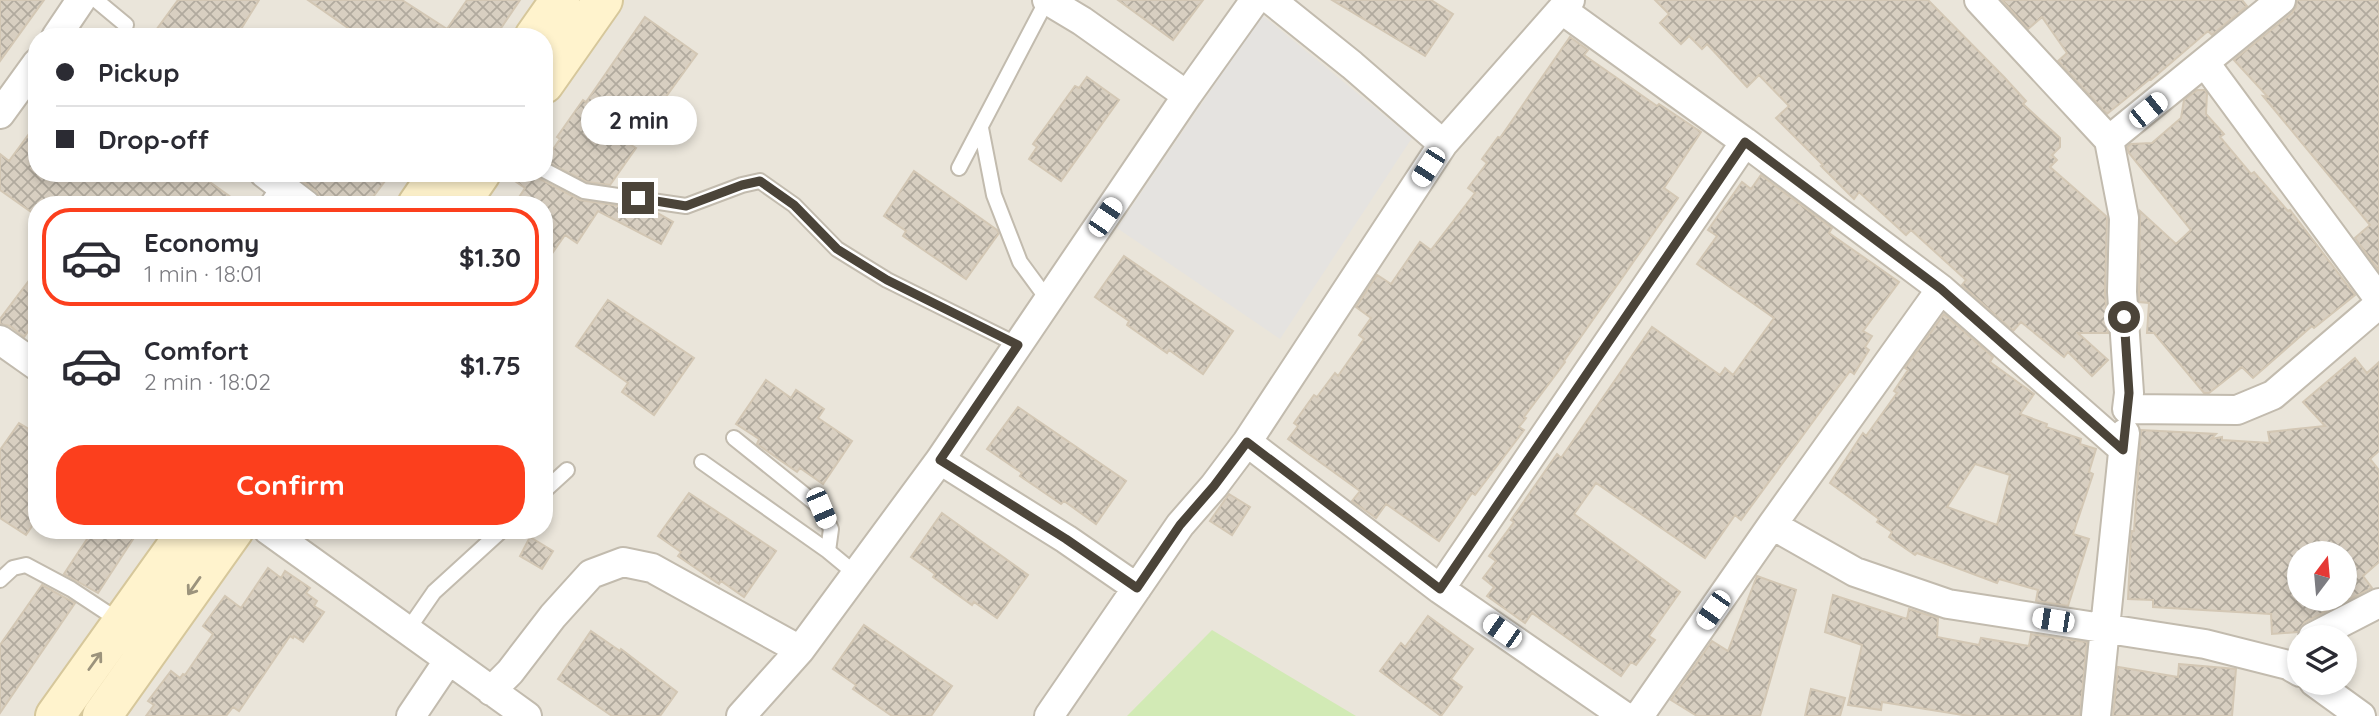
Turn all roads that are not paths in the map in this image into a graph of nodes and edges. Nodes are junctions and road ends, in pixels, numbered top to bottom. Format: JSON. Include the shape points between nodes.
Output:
{"nodes":[{"id":1,"x":80,"y":0,"type":"edge"},
{"id":2,"x":96,"y":0,"type":"edge"},
{"id":3,"x":560,"y":0,"type":"edge"},
{"id":4,"x":603,"y":0,"type":"edge"},
{"id":5,"x":1047,"y":0,"type":"edge"},
{"id":6,"x":1255,"y":0,"type":"edge"},
{"id":7,"x":1270,"y":0,"type":"edge"},
{"id":8,"x":1979,"y":0,"type":"edge"},
{"id":9,"x":2281,"y":0,"type":"edge"},
{"id":10,"x":1566,"y":5,"type":"edge"},
{"id":11,"x":1089,"y":11,"type":"edge"},
{"id":12,"x":126,"y":25,"type":"dead end"},
{"id":13,"x":68,"y":28,"type":"edge"},
{"id":14,"x":551,"y":28,"type":"edge"},
{"id":15,"x":553,"y":41,"type":"edge"},
{"id":16,"x":2205,"y":63,"type":"junction"},
{"id":17,"x":28,"y":75,"type":"edge"},
{"id":18,"x":1188,"y":94,"type":"junction"},
{"id":19,"x":0,"y":114,"type":"edge"},
{"id":20,"x":981,"y":128,"type":"junction"},
{"id":21,"x":2109,"y":140,"type":"junction"},
{"id":22,"x":1745,"y":142,"type":"junction"},
{"id":23,"x":1443,"y":144,"type":"junction"},
{"id":24,"x":959,"y":168,"type":"dead end"},
{"id":25,"x":553,"y":175,"type":"edge"},
{"id":26,"x":274,"y":184,"type":"edge"},
{"id":27,"x":292,"y":196,"type":"edge"},
{"id":28,"x":1941,"y":289,"type":"junction"},
{"id":29,"x":1048,"y":300,"type":"junction"},
{"id":30,"x":2379,"y":302,"type":"edge"},
{"id":31,"x":0,"y":340,"type":"edge"},
{"id":32,"x":1018,"y":345,"type":"junction"},
{"id":33,"x":28,"y":360,"type":"edge"},
{"id":34,"x":2127,"y":409,"type":"junction"},
{"id":35,"x":734,"y":438,"type":"dead end"},
{"id":36,"x":1247,"y":442,"type":"junction"},
{"id":37,"x":2123,"y":450,"type":"junction"},
{"id":38,"x":940,"y":460,"type":"junction"},
{"id":39,"x":702,"y":462,"type":"dead end"},
{"id":40,"x":567,"y":470,"type":"dead end"},
{"id":41,"x":553,"y":483,"type":"edge"},
{"id":42,"x":1772,"y":525,"type":"junction"},
{"id":43,"x":182,"y":539,"type":"edge"},
{"id":44,"x":228,"y":539,"type":"edge"},
{"id":45,"x":280,"y":539,"type":"edge"},
{"id":46,"x":492,"y":539,"type":"edge"},
{"id":47,"x":828,"y":551,"type":"junction"},
{"id":48,"x":857,"y":575,"type":"junction"},
{"id":49,"x":0,"y":580,"type":"edge"},
{"id":50,"x":1137,"y":588,"type":"junction"},
{"id":51,"x":1440,"y":589,"type":"junction"},
{"id":52,"x":2379,"y":603,"type":"edge"},
{"id":53,"x":122,"y":623,"type":"junction"},
{"id":54,"x":2336,"y":625,"type":"edge"},
{"id":55,"x":2106,"y":628,"type":"junction"},
{"id":56,"x":407,"y":631,"type":"junction"},
{"id":57,"x":2287,"y":649,"type":"edge"},
{"id":58,"x":800,"y":650,"type":"junction"},
{"id":59,"x":2265,"y":659,"type":"junction"},
{"id":60,"x":448,"y":661,"type":"junction"},
{"id":61,"x":2287,"y":665,"type":"edge"},
{"id":62,"x":491,"y":691,"type":"junction"},
{"id":63,"x":2332,"y":695,"type":"edge"},
{"id":64,"x":55,"y":716,"type":"edge"},
{"id":65,"x":102,"y":716,"type":"edge"},
{"id":66,"x":411,"y":716,"type":"edge"},
{"id":67,"x":527,"y":716,"type":"edge"},
{"id":68,"x":741,"y":716,"type":"edge"},
{"id":69,"x":1049,"y":716,"type":"edge"},
{"id":70,"x":1624,"y":716,"type":"edge"},
{"id":71,"x":1639,"y":716,"type":"edge"},
{"id":72,"x":2096,"y":716,"type":"edge"},
{"id":73,"x":2361,"y":716,"type":"edge"}],
"edges":[{"from":1,"to":13,"type":"street"},
{"from":2,"to":12,"type":"lane"},
{"from":3,"to":14,"type":"main road"},
{"from":4,"to":15,"type":"main road"},
{"from":5,"to":11,"type":"street"},
{"from":5,"to":20,"type":"lane"},
{"from":6,"to":18,"type":"street"},
{"from":7,"to":23,"type":"street"},
{"from":8,"to":21,"type":"street"},
{"from":9,"to":16,"type":"street"},
{"from":10,"to":22,"type":"street"},
{"from":10,"to":23,"type":"street"},
{"from":11,"to":18,"type":"street"},
{"from":16,"to":21,"type":"street"},
{"from":16,"to":30,"type":"street"},
{"from":17,"to":19,"type":"street"},
{"from":18,"to":29,"type":"street"},
{"from":20,"to":24,"type":"lane"},
{"from":20,"to":29,"type":"lane","via":[[994,195],[1020,262]]},
{"from":21,"to":34,"type":"street","via":[[2124,218]]},
{"from":22,"to":28,"type":"street"},
{"from":22,"to":51,"type":"street"},
{"from":23,"to":36,"type":"street"},
{"from":25,"to":32,"type":"lane","via":[[584,191],[686,206],[760,181],[794,205],[837,249],[887,280]]},
{"from":26,"to":27,"type":"street"},
{"from":28,"to":37,"type":"street"},
{"from":28,"to":42,"type":"street"},
{"from":29,"to":32,"type":"street"},
{"from":30,"to":34,"type":"street","via":[[2273,395],[2237,410]]},
{"from":31,"to":33,"type":"street"},
{"from":32,"to":38,"type":"street"},
{"from":34,"to":37,"type":"street"},
{"from":35,"to":47,"type":"lane","via":[[821,508],[831,529]]},
{"from":36,"to":50,"type":"street","via":[[1180,525]]},
{"from":36,"to":51,"type":"street"},
{"from":37,"to":55,"type":"street"},
{"from":38,"to":48,"type":"street"},
{"from":38,"to":50,"type":"street"},
{"from":39,"to":47,"type":"lane"},
{"from":40,"to":41,"type":"lane"},
{"from":42,"to":55,"type":"street","via":[[1855,572],[1948,604]]},
{"from":42,"to":71,"type":"street"},
{"from":43,"to":53,"type":"main road"},
{"from":44,"to":65,"type":"main road","one_way":true},
{"from":45,"to":56,"type":"street"},
{"from":46,"to":56,"type":"lane","via":[[434,592]]},
{"from":47,"to":48,"type":"lane"},
{"from":48,"to":58,"type":"street"},
{"from":49,"to":53,"type":"lane","via":[[13,568],[26,565]]},
{"from":50,"to":69,"type":"street"},
{"from":51,"to":70,"type":"street"},
{"from":52,"to":54,"type":"street"},
{"from":64,"to":53,"type":"main road","one_way":true},
{"from":55,"to":59,"type":"street"},
{"from":55,"to":72,"type":"street"},
{"from":56,"to":60,"type":"street"},
{"from":57,"to":59,"type":"street"},
{"from":58,"to":62,"type":"street","via":[[652,568],[623,562],[591,575]]},
{"from":58,"to":68,"type":"street"},
{"from":59,"to":61,"type":"street"},
{"from":60,"to":62,"type":"street"},
{"from":60,"to":66,"type":"street"},
{"from":62,"to":67,"type":"street"},
{"from":63,"to":73,"type":"street"}]}
